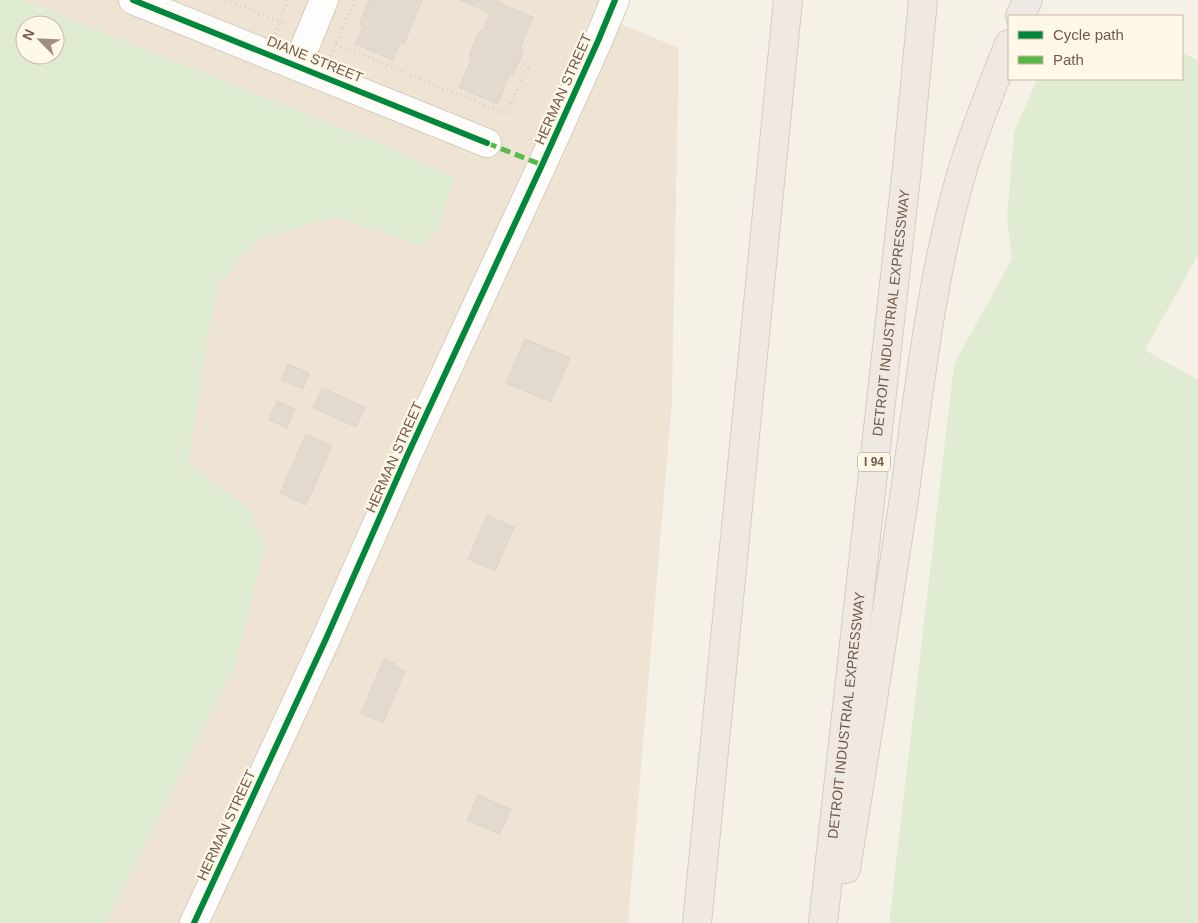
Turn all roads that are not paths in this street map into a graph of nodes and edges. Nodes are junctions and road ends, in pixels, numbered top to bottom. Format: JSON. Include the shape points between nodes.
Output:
{"nodes":[{"id":1,"x":133,"y":0,"type":"edge"},
{"id":2,"x":324,"y":0,"type":"edge"},
{"id":3,"x":615,"y":0,"type":"edge"},
{"id":4,"x":788,"y":0,"type":"edge"},
{"id":5,"x":923,"y":0,"type":"edge"},
{"id":6,"x":1028,"y":0,"type":"edge"},
{"id":7,"x":1020,"y":15,"type":"edge"},
{"id":8,"x":1008,"y":46,"type":"edge"},
{"id":9,"x":297,"y":66,"type":"junction"},
{"id":10,"x":487,"y":143,"type":"dead end"},
{"id":11,"x":194,"y":923,"type":"edge"},
{"id":12,"x":697,"y":923,"type":"edge"},
{"id":13,"x":823,"y":923,"type":"edge"},
{"id":14,"x":840,"y":923,"type":"edge"}],
"edges":[{"from":1,"to":9,"type":"street","name":"DIANE STREET"},
{"from":2,"to":9,"type":"street"},
{"from":3,"to":11,"type":"street","name":"HERMAN STREET"},
{"from":4,"to":12,"type":"highway"},
{"from":5,"to":13,"type":"highway","name":"DETROIT INDUSTRIAL EXPRESSWAY","number":"I 94"},
{"from":6,"to":7,"type":"highway"},
{"from":8,"to":14,"type":"highway","via":[[961,175],[943,247]]},
{"from":9,"to":10,"type":"street","name":"DIANE STREET"}]}
